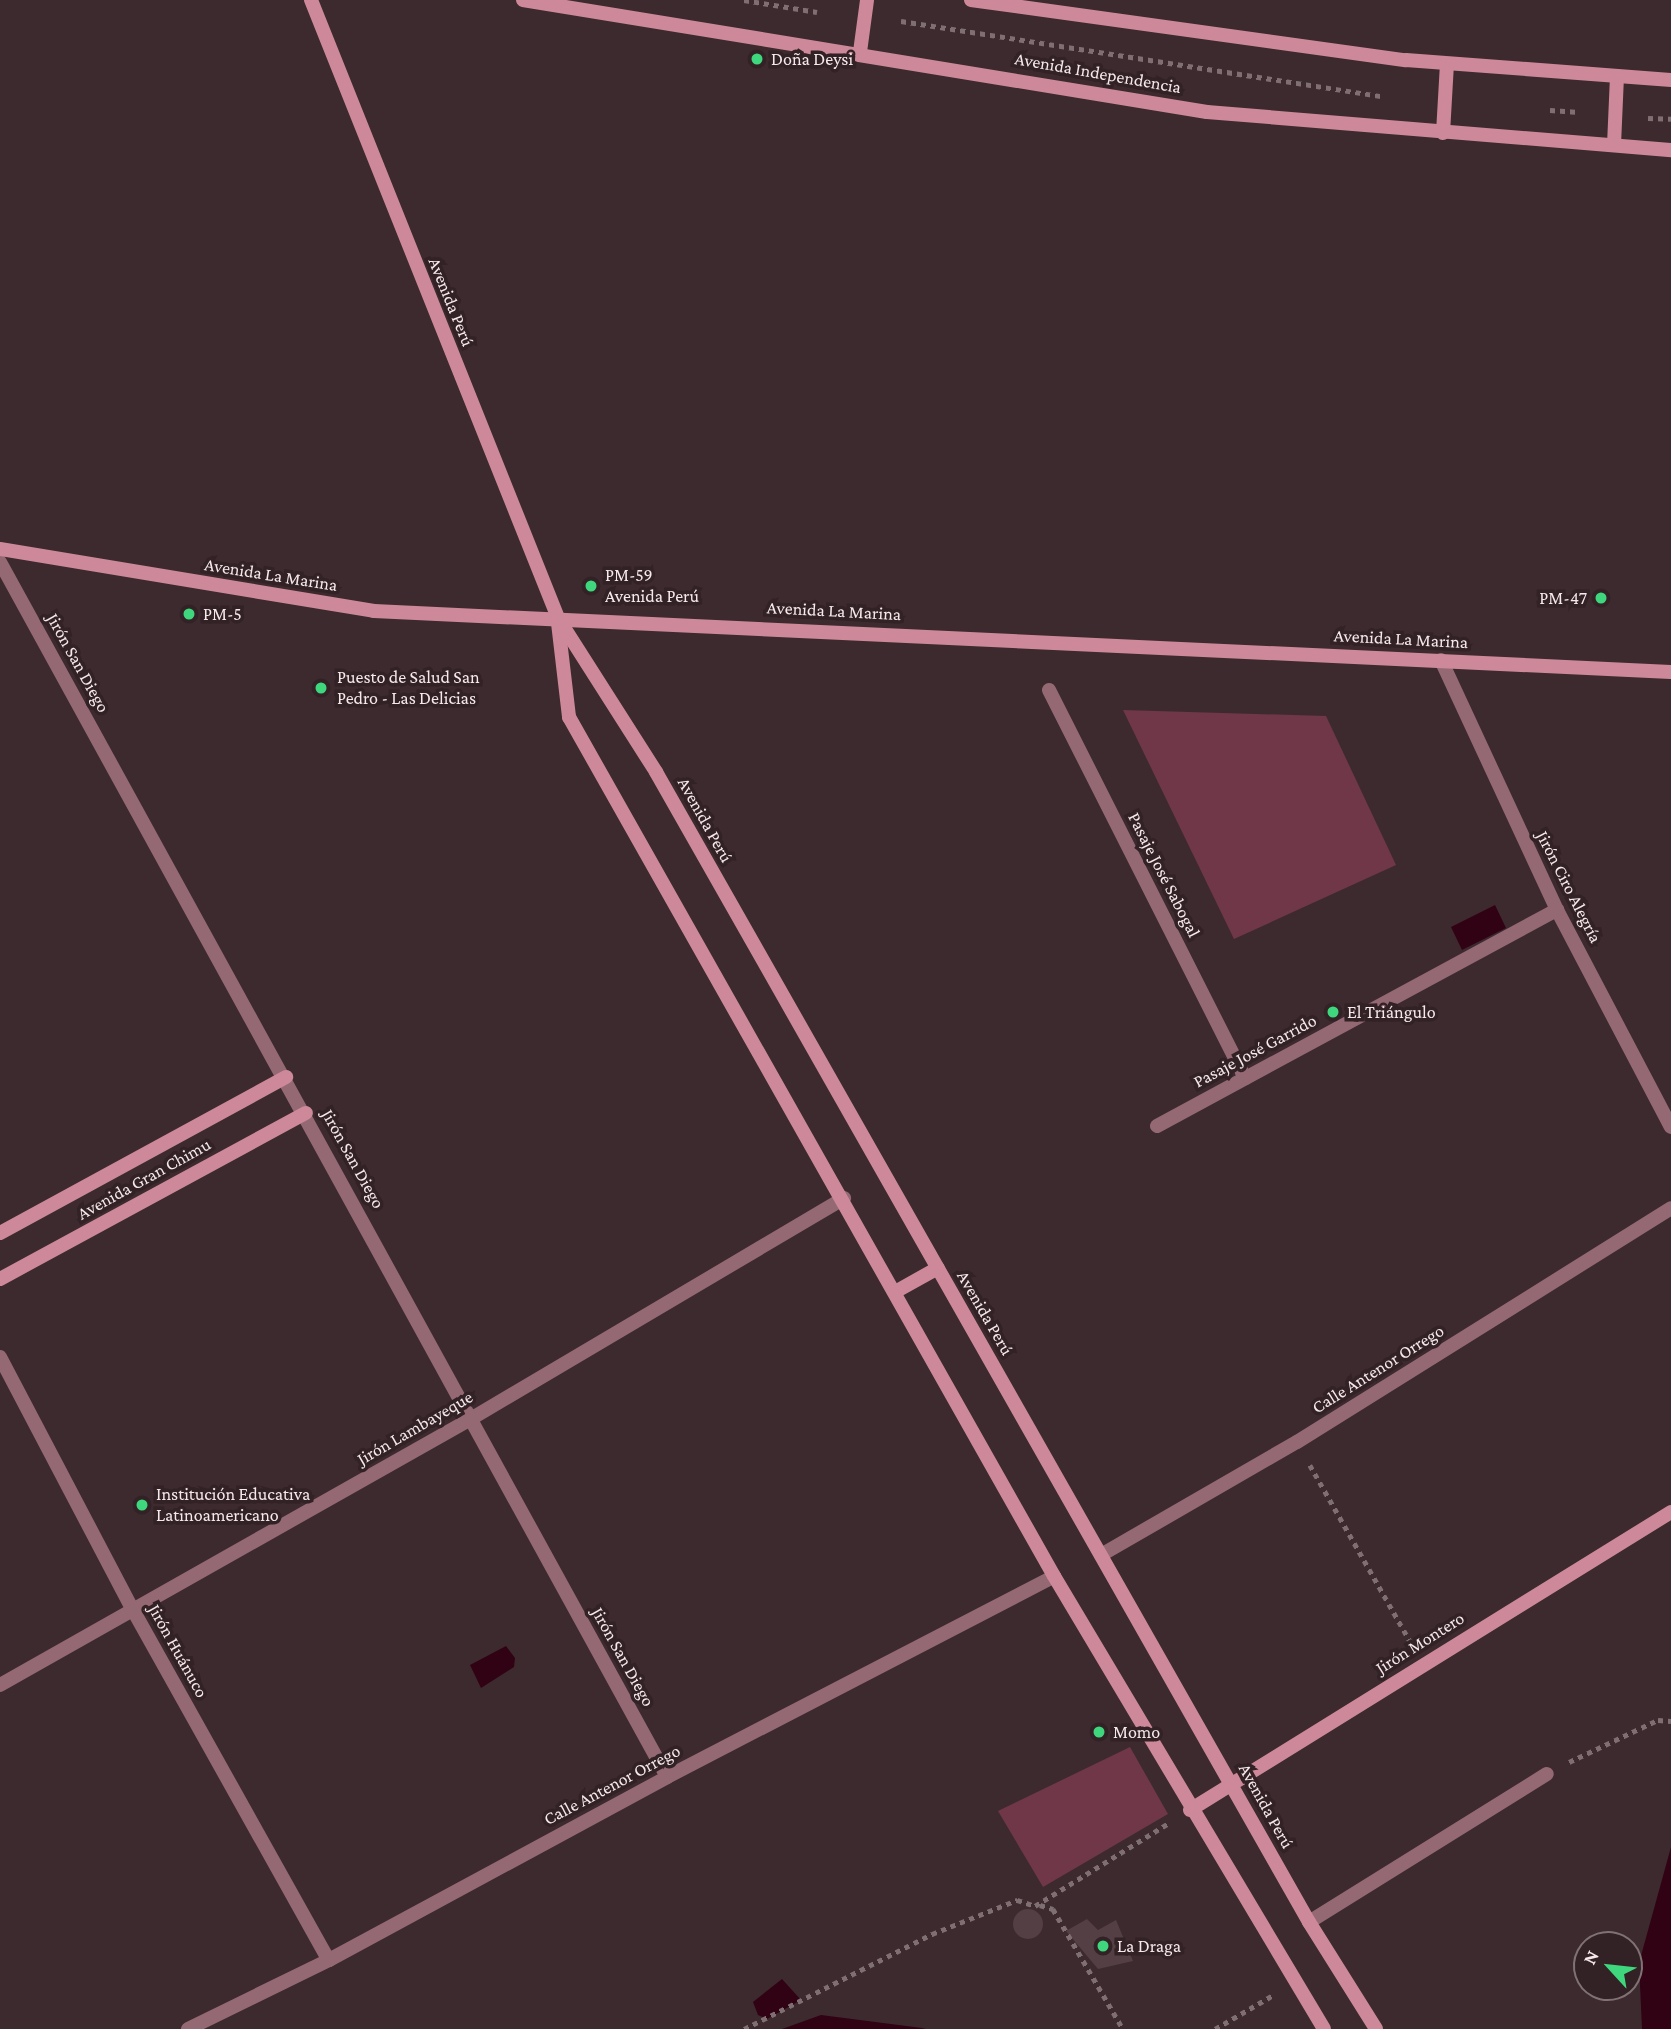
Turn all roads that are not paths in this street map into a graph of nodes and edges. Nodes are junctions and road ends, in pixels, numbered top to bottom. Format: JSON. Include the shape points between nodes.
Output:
{"nodes":[{"id":1,"x":311,"y":0,"type":"edge"},
{"id":2,"x":523,"y":0,"type":"edge"},
{"id":3,"x":867,"y":0,"type":"edge"},
{"id":4,"x":971,"y":0,"type":"edge"},
{"id":5,"x":860,"y":51,"type":"junction"},
{"id":6,"x":1447,"y":64,"type":"junction"},
{"id":7,"x":1617,"y":76,"type":"junction"},
{"id":8,"x":1671,"y":80,"type":"edge"},
{"id":9,"x":1443,"y":133,"type":"junction"},
{"id":10,"x":1614,"y":145,"type":"junction"},
{"id":11,"x":1671,"y":150,"type":"edge"},
{"id":12,"x":0,"y":549,"type":"edge"},
{"id":13,"x":0,"y":562,"type":"edge"},
{"id":14,"x":558,"y":618,"type":"junction"},
{"id":15,"x":1441,"y":660,"type":"junction"},
{"id":16,"x":1671,"y":672,"type":"edge"},
{"id":17,"x":1049,"y":690,"type":"dead end"},
{"id":18,"x":1557,"y":910,"type":"junction"},
{"id":19,"x":286,"y":1077,"type":"junction"},
{"id":20,"x":1245,"y":1078,"type":"junction"},
{"id":21,"x":306,"y":1113,"type":"junction"},
{"id":22,"x":1157,"y":1126,"type":"dead end"},
{"id":23,"x":1671,"y":1127,"type":"edge"},
{"id":24,"x":844,"y":1198,"type":"junction"},
{"id":25,"x":1671,"y":1208,"type":"edge"},
{"id":26,"x":0,"y":1233,"type":"edge"},
{"id":27,"x":938,"y":1268,"type":"junction"},
{"id":28,"x":0,"y":1279,"type":"edge"},
{"id":29,"x":895,"y":1292,"type":"junction"},
{"id":30,"x":0,"y":1357,"type":"edge"},
{"id":31,"x":474,"y":1417,"type":"junction"},
{"id":32,"x":1671,"y":1511,"type":"edge"},
{"id":33,"x":1101,"y":1555,"type":"junction"},
{"id":34,"x":1054,"y":1576,"type":"junction"},
{"id":35,"x":133,"y":1609,"type":"junction"},
{"id":36,"x":0,"y":1685,"type":"edge"},
{"id":37,"x":1547,"y":1774,"type":"road end"},
{"id":38,"x":667,"y":1777,"type":"junction"},
{"id":39,"x":1232,"y":1784,"type":"junction"},
{"id":40,"x":1190,"y":1810,"type":"junction"},
{"id":41,"x":1309,"y":1922,"type":"junction"},
{"id":42,"x":328,"y":1960,"type":"junction"},
{"id":43,"x":188,"y":2029,"type":"edge"},
{"id":44,"x":1324,"y":2029,"type":"edge"},
{"id":45,"x":1376,"y":2029,"type":"edge"}],
"edges":[{"from":1,"to":14,"type":"street","name":"Avenida Perú"},
{"from":2,"to":5,"type":"street","name":"Avenida Independencia"},
{"from":3,"to":5,"type":"street"},
{"from":4,"to":6,"type":"street"},
{"from":5,"to":9,"type":"street","name":"Avenida Independencia","via":[[1207,112]]},
{"from":6,"to":7,"type":"street"},
{"from":6,"to":9,"type":"street"},
{"from":7,"to":8,"type":"street"},
{"from":7,"to":10,"type":"street"},
{"from":9,"to":10,"type":"street","name":"Avenida Independencia"},
{"from":10,"to":11,"type":"street","name":"Avenida Independencia"},
{"from":12,"to":14,"type":"street","name":"Avenida La Marina","via":[[374,611]]},
{"from":13,"to":19,"type":"street","name":"Jirón San Diego"},
{"from":14,"to":15,"type":"street","name":"Avenida La Marina"},
{"from":14,"to":24,"type":"street","name":"Avenida Perú","via":[[569,717]]},
{"from":14,"to":27,"type":"street","name":"Avenida Perú","via":[[656,772]]},
{"from":15,"to":16,"type":"street","name":"Avenida La Marina"},
{"from":15,"to":18,"type":"street","name":"Jirón Ciro Alegría"},
{"from":17,"to":20,"type":"street","name":"Pasaje José Sabogal"},
{"from":18,"to":20,"type":"street","name":"Pasaje José Garrido"},
{"from":18,"to":23,"type":"street","name":"Jirón Ciro Alegría"},
{"from":19,"to":21,"type":"street","name":"Jirón San Diego"},
{"from":19,"to":26,"type":"street","name":"Avenida Gran Chimu"},
{"from":20,"to":22,"type":"street","name":"Pasaje José Garrido"},
{"from":21,"to":28,"type":"street","name":"Avenida Gran Chimu"},
{"from":21,"to":31,"type":"street","name":"Jirón San Diego"},
{"from":24,"to":29,"type":"street","name":"Avenida Perú"},
{"from":24,"to":31,"type":"street","name":"Jirón Lambayeque"},
{"from":25,"to":33,"type":"street","name":"Calle Antenor Orrego","via":[[1297,1442]]},
{"from":27,"to":29,"type":"street"},
{"from":27,"to":33,"type":"street","name":"Avenida Perú"},
{"from":29,"to":34,"type":"street","name":"Avenida Perú"},
{"from":30,"to":35,"type":"street","name":"Jirón Huánuco"},
{"from":31,"to":35,"type":"street","name":"Jirón Lambayeque"},
{"from":31,"to":38,"type":"street","name":"Jirón San Diego"},
{"from":32,"to":39,"type":"street","name":"Jirón Montero"},
{"from":33,"to":39,"type":"street","name":"Avenida Perú"},
{"from":34,"to":38,"type":"street","name":"Calle Antenor Orrego"},
{"from":34,"to":40,"type":"street","name":"Avenida Perú"},
{"from":35,"to":36,"type":"street","name":"Jirón Lambayeque"},
{"from":35,"to":42,"type":"street","name":"Jirón Huánuco"},
{"from":37,"to":41,"type":"street"},
{"from":38,"to":42,"type":"street","name":"Calle Antenor Orrego"},
{"from":39,"to":40,"type":"street","name":"Jirón Montero"},
{"from":39,"to":41,"type":"street","name":"Avenida Perú"},
{"from":40,"to":44,"type":"street","name":"Avenida Perú"},
{"from":41,"to":45,"type":"street","name":"Avenida Perú"},
{"from":42,"to":43,"type":"street","name":"Calle Antenor Orrego"}]}
